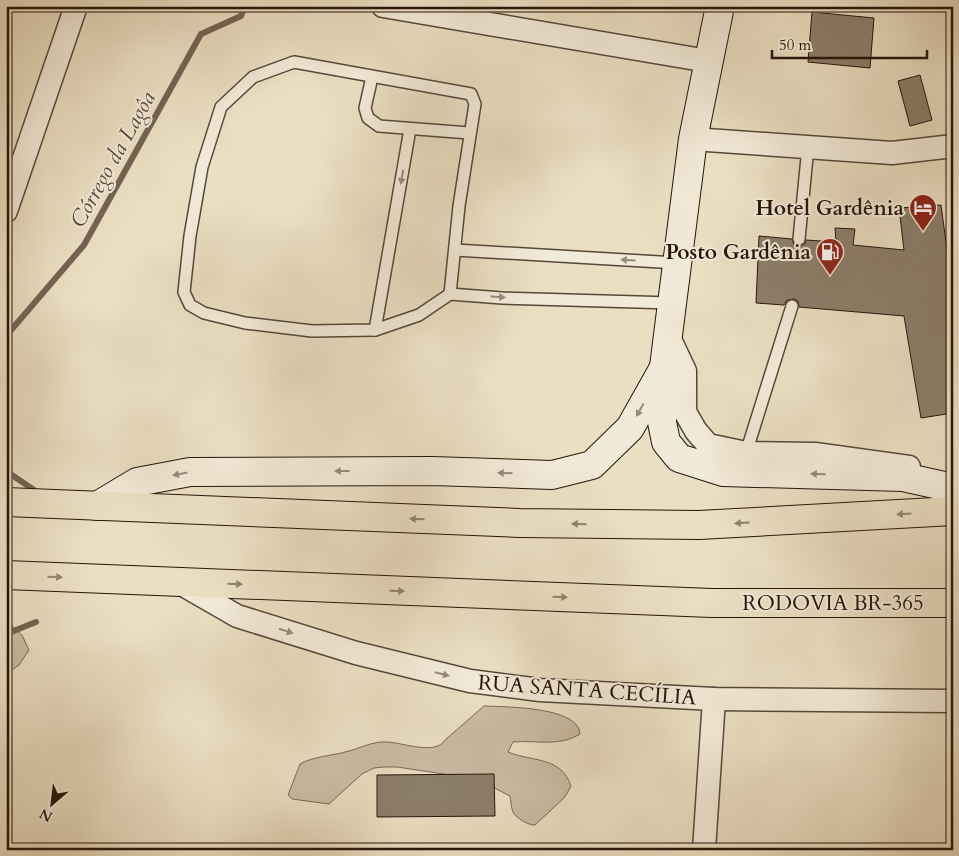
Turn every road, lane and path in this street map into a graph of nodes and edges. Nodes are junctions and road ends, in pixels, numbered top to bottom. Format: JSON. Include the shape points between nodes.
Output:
{"nodes":[{"id":1,"x":75,"y":6,"type":"edge"},
{"id":2,"x":383,"y":6,"type":"edge"},
{"id":3,"x":720,"y":6,"type":"edge"},
{"id":4,"x":708,"y":61,"type":"junction"},
{"id":5,"x":372,"y":77,"type":"junction"},
{"id":6,"x":410,"y":129,"type":"junction"},
{"id":7,"x":470,"y":133,"type":"junction"},
{"id":8,"x":694,"y":139,"type":"junction"},
{"id":9,"x":953,"y":146,"type":"edge"},
{"id":10,"x":808,"y":147,"type":"junction"},
{"id":11,"x":6,"y":210,"type":"edge"},
{"id":12,"x":799,"y":239,"type":"dead end"},
{"id":13,"x":454,"y":250,"type":"junction"},
{"id":14,"x":677,"y":263,"type":"junction"},
{"id":15,"x":450,"y":294,"type":"junction"},
{"id":16,"x":672,"y":303,"type":"junction"},
{"id":17,"x":792,"y":306,"type":"dead end"},
{"id":18,"x":375,"y":330,"type":"junction"},
{"id":19,"x":668,"y":334,"type":"junction"},
{"id":20,"x":664,"y":367,"type":"junction"},
{"id":21,"x":746,"y":453,"type":"junction"},
{"id":22,"x":953,"y":481,"type":"edge"},
{"id":23,"x":953,"y":488,"type":"edge"},
{"id":24,"x":6,"y":502,"type":"edge"},
{"id":25,"x":98,"y":506,"type":"junction"},
{"id":26,"x":953,"y":511,"type":"edge"},
{"id":27,"x":6,"y":575,"type":"edge"},
{"id":28,"x":178,"y":582,"type":"junction"},
{"id":29,"x":953,"y":603,"type":"edge"},
{"id":30,"x":714,"y":699,"type":"junction"},
{"id":31,"x":953,"y":701,"type":"edge"},
{"id":32,"x":704,"y":850,"type":"edge"}],
"edges":[{"from":1,"to":11,"type":"street"},
{"from":2,"to":4,"type":"street"},
{"from":3,"to":4,"type":"main road"},
{"from":4,"to":8,"type":"main road"},
{"from":5,"to":6,"type":"lane","via":[[365,108],[368,118],[378,126]]},
{"from":5,"to":7,"type":"lane","via":[[471,94],[475,104]]},
{"from":5,"to":18,"type":"lane","via":[[294,62],[253,77],[221,108],[202,168],[184,292],[190,305],[204,314],[245,323],[312,331]]},
{"from":6,"to":7,"type":"lane"},
{"from":6,"to":18,"type":"lane","one_way":true},
{"from":7,"to":13,"type":"lane"},
{"from":8,"to":10,"type":"street"},
{"from":8,"to":14,"type":"main road"},
{"from":9,"to":10,"type":"street","via":[[892,153]]},
{"from":10,"to":12,"type":"lane"},
{"from":14,"to":13,"type":"lane","one_way":true},
{"from":13,"to":15,"type":"lane"},
{"from":14,"to":16,"type":"main road"},
{"from":15,"to":16,"type":"lane","one_way":true},
{"from":15,"to":18,"type":"lane","via":[[419,314]]},
{"from":16,"to":19,"type":"main road"},
{"from":17,"to":21,"type":"lane"},
{"from":19,"to":20,"type":"main road"},
{"from":19,"to":21,"type":"street","via":[[685,371],[685,412],[696,432],[708,445]]},
{"from":23,"to":20,"type":"main road","one_way":true,"via":[[903,477],[723,472],[679,458],[666,442],[662,422]]},
{"from":20,"to":25,"type":"main road","one_way":true,"via":[[630,428],[592,465],[552,475],[423,471],[190,472],[137,482]]},
{"from":21,"to":22,"type":"street","via":[[815,454],[907,466]]},
{"from":24,"to":25,"type":"main road"},
{"from":26,"to":25,"type":"main road","one_way":true,"via":[[679,525],[520,523]]},
{"from":27,"to":28,"type":"main road","name":"RODOVIA BR-365","one_way":true},
{"from":28,"to":29,"type":"main road","name":"RODOVIA BR-365","one_way":true,"via":[[712,603]]},
{"from":28,"to":30,"type":"street","name":"RUA SANTA CECÍLIA","one_way":true,"via":[[238,616],[356,653],[470,681],[540,690]]},
{"from":30,"to":31,"type":"street","name":"RUA SANTA CECÍLIA"},
{"from":30,"to":32,"type":"street"}]}
